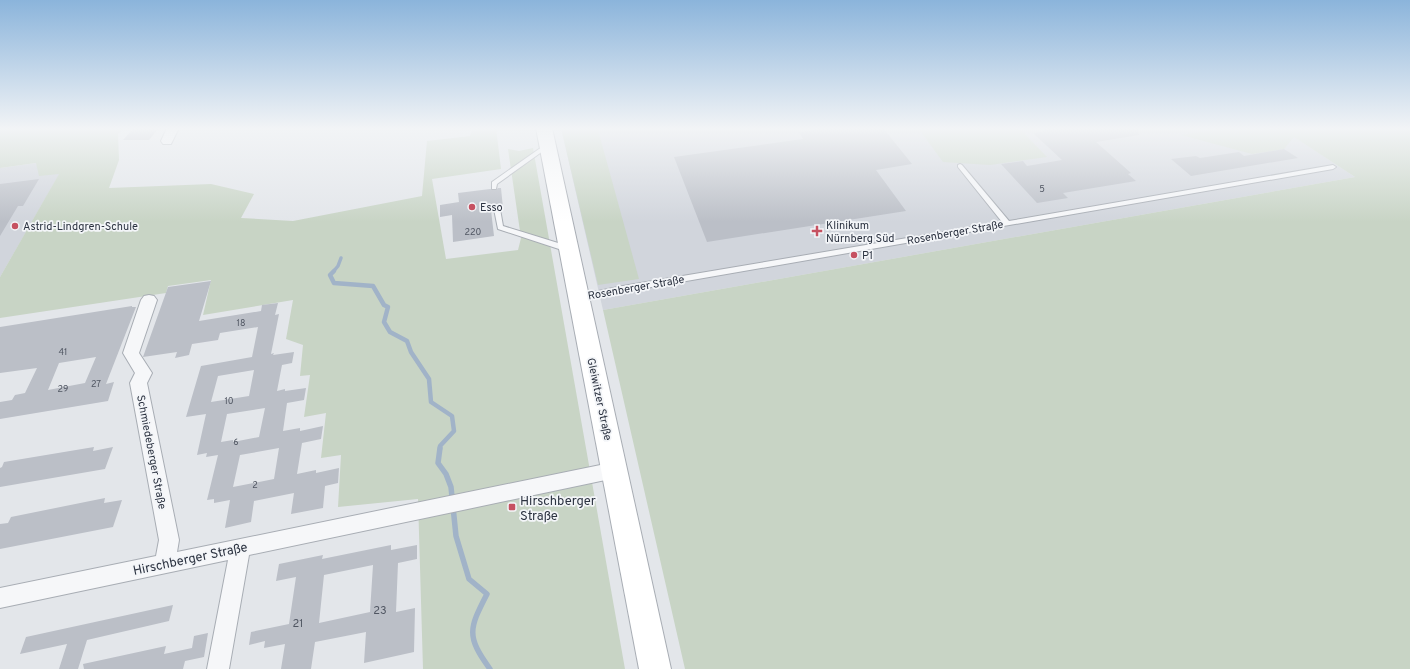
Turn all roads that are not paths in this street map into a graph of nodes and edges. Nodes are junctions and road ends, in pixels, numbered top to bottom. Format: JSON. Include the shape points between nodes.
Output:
{"nodes":[{"id":1,"x":528,"y":159,"type":"edge"},
{"id":2,"x":549,"y":159,"type":"edge"},
{"id":3,"x":960,"y":166,"type":"dead end"},
{"id":4,"x":1333,"y":167,"type":"dead end"},
{"id":5,"x":494,"y":188,"type":"dead end"},
{"id":6,"x":497,"y":209,"type":"dead end"},
{"id":7,"x":1007,"y":223,"type":"junction"},
{"id":8,"x":569,"y":249,"type":"junction"},
{"id":9,"x":578,"y":298,"type":"junction"},
{"id":10,"x":149,"y":300,"type":"dead end"},
{"id":11,"x":615,"y":470,"type":"junction"},
{"id":12,"x":240,"y":548,"type":"junction"},
{"id":13,"x":165,"y":564,"type":"junction"},
{"id":14,"x":0,"y":598,"type":"edge"},
{"id":15,"x":218,"y":669,"type":"edge"},
{"id":16,"x":655,"y":669,"type":"edge"}],
"edges":[{"from":1,"to":5,"type":"lane","via":[[494,183]]},
{"from":2,"to":8,"type":"main road","name":"Gleiwitzer Straße"},
{"from":3,"to":7,"type":"lane"},
{"from":4,"to":7,"type":"lane","name":"Rosenberger Straße"},
{"from":6,"to":8,"type":"lane","via":[[500,227]]},
{"from":7,"to":9,"type":"lane","name":"Rosenberger Straße"},
{"from":8,"to":9,"type":"main road","name":"Gleiwitzer Straße"},
{"from":9,"to":11,"type":"main road","name":"Gleiwitzer Straße"},
{"from":10,"to":13,"type":"street","name":"Schmiedeberger Straße","via":[[131,353],[144,373],[138,384],[169,540]]},
{"from":11,"to":12,"type":"street","name":"Hirschberger Straße"},
{"from":11,"to":16,"type":"main road","name":"Gleiwitzer Straße"},
{"from":12,"to":13,"type":"street","name":"Hirschberger Straße"},
{"from":12,"to":15,"type":"street"},
{"from":13,"to":14,"type":"street","name":"Hirschberger Straße"}]}
